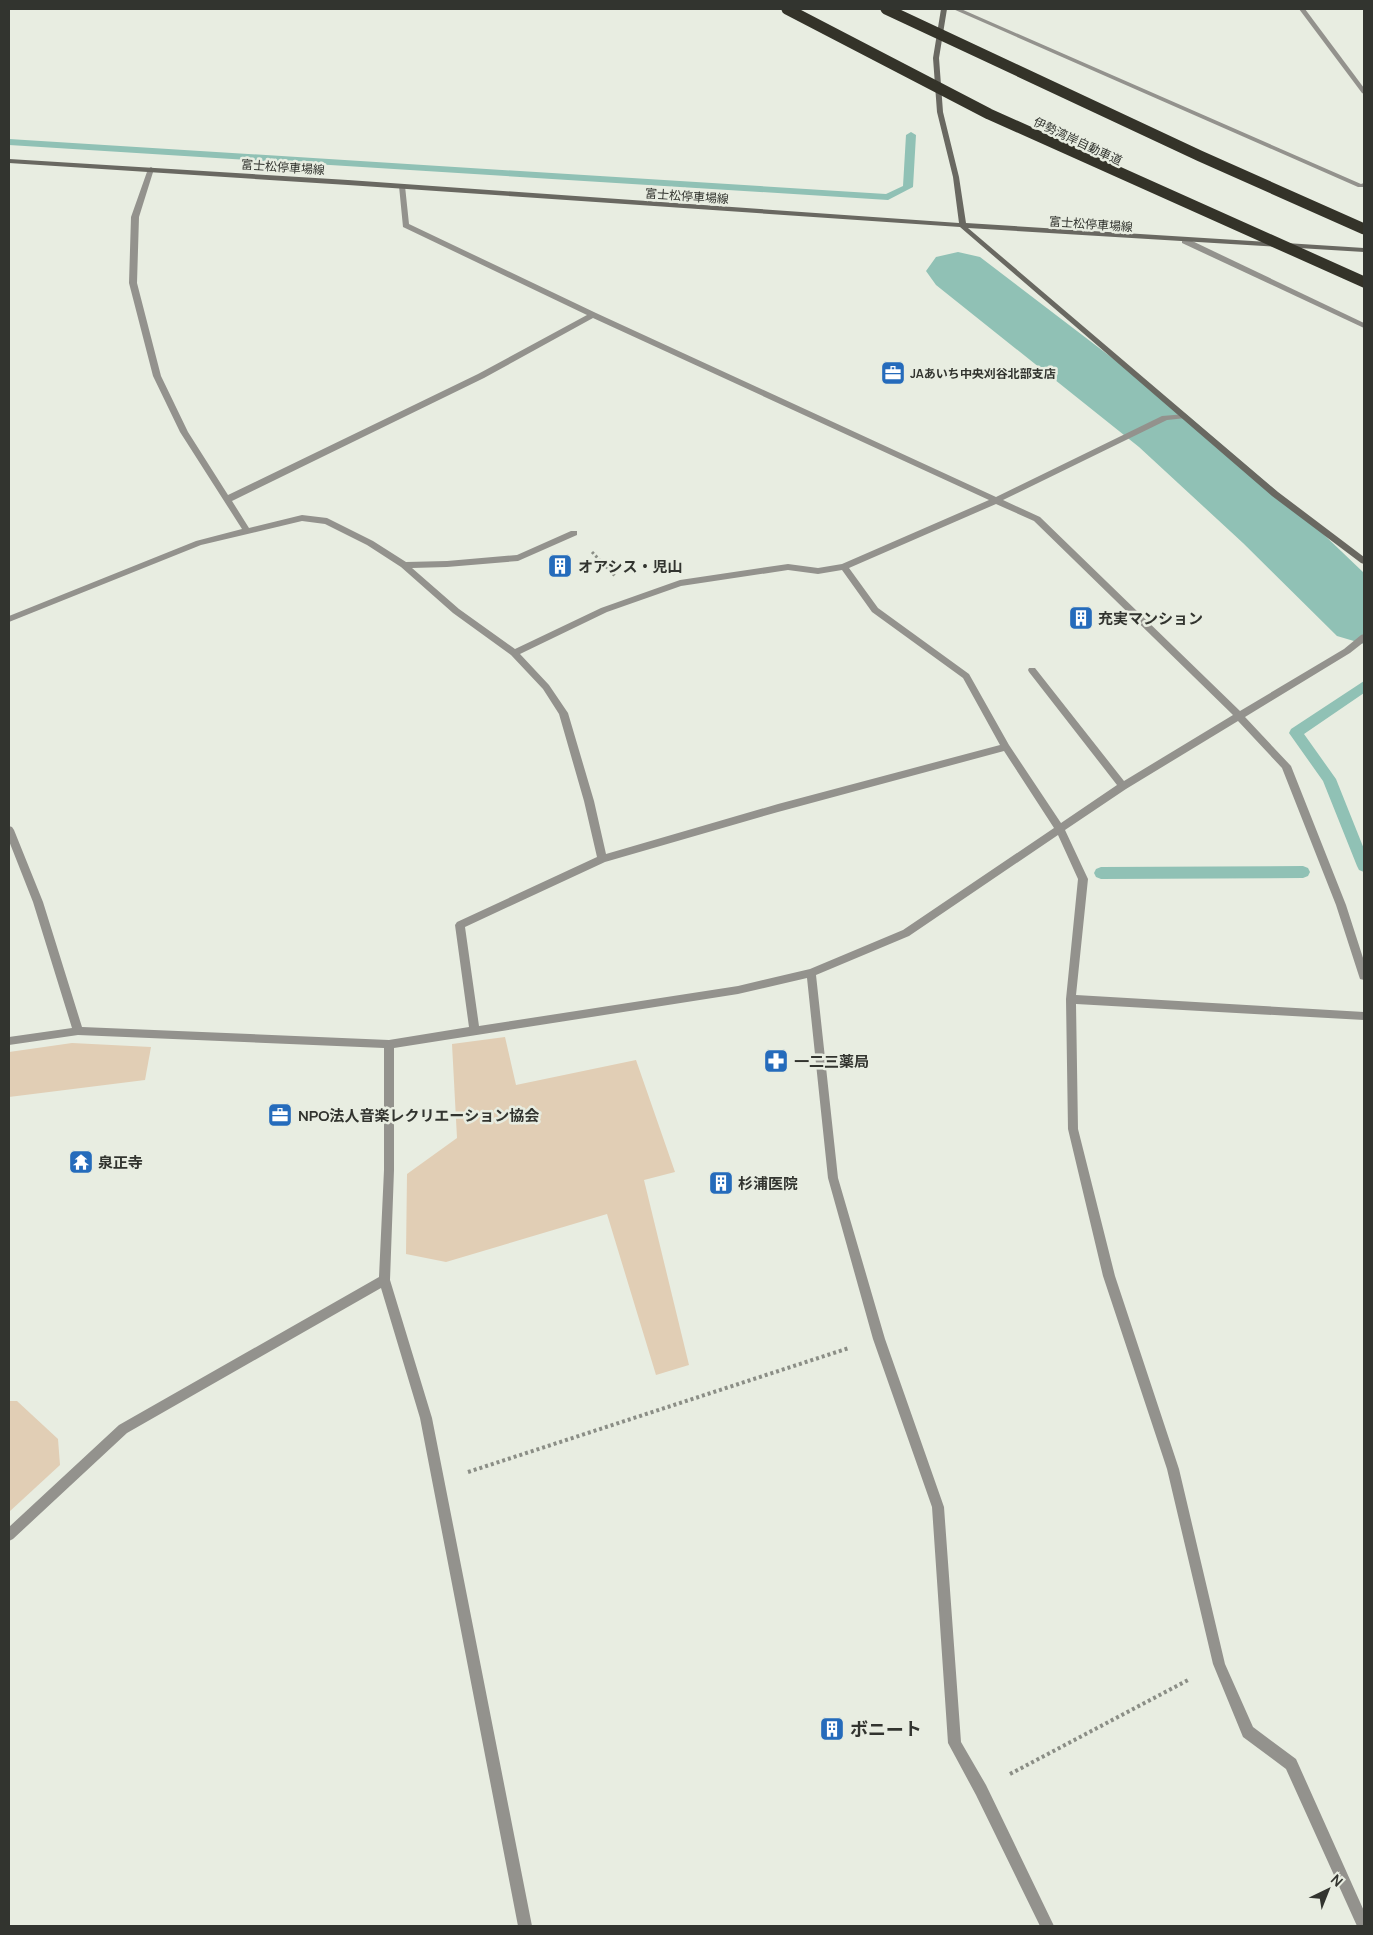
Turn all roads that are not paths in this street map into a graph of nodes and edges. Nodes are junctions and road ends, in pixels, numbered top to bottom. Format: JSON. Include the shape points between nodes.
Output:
{"nodes":[{"id":1,"x":787,"y":9,"type":"edge"},
{"id":2,"x":886,"y":9,"type":"edge"},
{"id":3,"x":944,"y":9,"type":"edge"},
{"id":4,"x":956,"y":9,"type":"edge"},
{"id":5,"x":1302,"y":9,"type":"edge"},
{"id":6,"x":1310,"y":9,"type":"edge"},
{"id":7,"x":1364,"y":92,"type":"edge"},
{"id":8,"x":9,"y":161,"type":"edge"},
{"id":9,"x":150,"y":169,"type":"junction"},
{"id":10,"x":402,"y":186,"type":"junction"},
{"id":11,"x":1364,"y":186,"type":"edge"},
{"id":12,"x":963,"y":227,"type":"junction"},
{"id":13,"x":1364,"y":229,"type":"edge"},
{"id":14,"x":1185,"y":241,"type":"junction"},
{"id":15,"x":1364,"y":250,"type":"edge"},
{"id":16,"x":1364,"y":282,"type":"edge"},
{"id":17,"x":593,"y":316,"type":"junction"},
{"id":18,"x":1364,"y":326,"type":"edge"},
{"id":19,"x":1183,"y":416,"type":"junction"},
{"id":20,"x":226,"y":500,"type":"junction"},
{"id":21,"x":997,"y":500,"type":"junction"},
{"id":22,"x":248,"y":531,"type":"junction"},
{"id":23,"x":574,"y":533,"type":"road end"},
{"id":24,"x":1364,"y":560,"type":"edge"},
{"id":25,"x":404,"y":565,"type":"junction"},
{"id":26,"x":844,"y":567,"type":"junction"},
{"id":27,"x":9,"y":619,"type":"edge"},
{"id":28,"x":1364,"y":637,"type":"edge"},
{"id":29,"x":514,"y":654,"type":"junction"},
{"id":30,"x":1032,"y":670,"type":"dead end"},
{"id":31,"x":1238,"y":716,"type":"junction"},
{"id":32,"x":1006,"y":747,"type":"junction"},
{"id":33,"x":1122,"y":786,"type":"junction"},
{"id":34,"x":1060,"y":829,"type":"junction"},
{"id":35,"x":9,"y":830,"type":"edge"},
{"id":36,"x":602,"y":860,"type":"junction"},
{"id":37,"x":811,"y":973,"type":"junction"},
{"id":38,"x":1364,"y":976,"type":"edge"},
{"id":39,"x":1071,"y":999,"type":"junction"},
{"id":40,"x":1364,"y":1016,"type":"edge"},
{"id":41,"x":475,"y":1030,"type":"junction"},
{"id":42,"x":78,"y":1031,"type":"junction"},
{"id":43,"x":9,"y":1041,"type":"edge"},
{"id":44,"x":389,"y":1044,"type":"junction"},
{"id":45,"x":384,"y":1280,"type":"junction"},
{"id":46,"x":9,"y":1534,"type":"edge"},
{"id":47,"x":525,"y":1926,"type":"edge"},
{"id":48,"x":1047,"y":1926,"type":"edge"},
{"id":49,"x":1364,"y":1926,"type":"edge"}],
"edges":[{"from":1,"to":16,"type":"highway","name":"伊勢湾岸自動車道","bridge":true,"via":[[989,114]]},
{"from":2,"to":13,"type":"highway","bridge":true},
{"from":3,"to":12,"type":"main road","via":[[936,58],[940,112],[956,178]]},
{"from":4,"to":11,"type":"street"},
{"from":5,"to":6,"type":"street"},
{"from":5,"to":7,"type":"street"},
{"from":8,"to":9,"type":"main road","name":"富士松停車場線"},
{"from":9,"to":10,"type":"main road","name":"富士松停車場線"},
{"from":9,"to":20,"type":"street","via":[[135,217],[133,283],[156,376],[184,432]]},
{"from":10,"to":12,"type":"main road","name":"富士松停車場線"},
{"from":10,"to":17,"type":"street","via":[[406,225]]},
{"from":12,"to":14,"type":"main road","name":"富士松停車場線"},
{"from":12,"to":19,"type":"main road"},
{"from":14,"to":15,"type":"main road","name":"富士松停車場線"},
{"from":14,"to":18,"type":"street"},
{"from":17,"to":20,"type":"street","via":[[481,376]]},
{"from":17,"to":21,"type":"street"},
{"from":19,"to":21,"type":"street","via":[[1165,418]]},
{"from":19,"to":24,"type":"main road","via":[[1275,494]]},
{"from":20,"to":22,"type":"street"},
{"from":21,"to":26,"type":"street"},
{"from":21,"to":31,"type":"street","via":[[1037,519]]},
{"from":22,"to":25,"type":"street","via":[[302,518],[327,521]]},
{"from":22,"to":27,"type":"street","via":[[199,543]]},
{"from":23,"to":25,"type":"street","via":[[518,558]]},
{"from":25,"to":29,"type":"street","via":[[456,611]]},
{"from":26,"to":29,"type":"street","via":[[818,570],[788,567],[680,583],[604,610]]},
{"from":26,"to":32,"type":"street","via":[[874,610],[966,676]]},
{"from":28,"to":31,"type":"street","via":[[1347,651]]},
{"from":29,"to":36,"type":"street","via":[[546,687],[563,713]]},
{"from":30,"to":33,"type":"street"},
{"from":31,"to":33,"type":"street"},
{"from":31,"to":38,"type":"street","via":[[1286,766],[1342,905]]},
{"from":32,"to":34,"type":"street"},
{"from":32,"to":36,"type":"street","via":[[778,808]]},
{"from":33,"to":34,"type":"street"},
{"from":34,"to":37,"type":"street","via":[[906,933]]},
{"from":34,"to":39,"type":"street","via":[[1083,879]]},
{"from":35,"to":42,"type":"street","via":[[38,902]]},
{"from":36,"to":41,"type":"street","via":[[460,925]]},
{"from":37,"to":41,"type":"street","via":[[738,990]]},
{"from":37,"to":48,"type":"street","via":[[832,1178],[879,1339],[938,1507],[955,1743]]},
{"from":39,"to":40,"type":"street"},
{"from":39,"to":49,"type":"street","via":[[1074,1129],[1109,1276],[1173,1469],[1220,1664],[1248,1732],[1291,1764]]},
{"from":41,"to":44,"type":"street"},
{"from":42,"to":43,"type":"street"},
{"from":42,"to":44,"type":"street"},
{"from":44,"to":45,"type":"street","via":[[390,1170]]},
{"from":45,"to":46,"type":"street","via":[[123,1429]]},
{"from":45,"to":47,"type":"street","via":[[426,1418]]}]}
